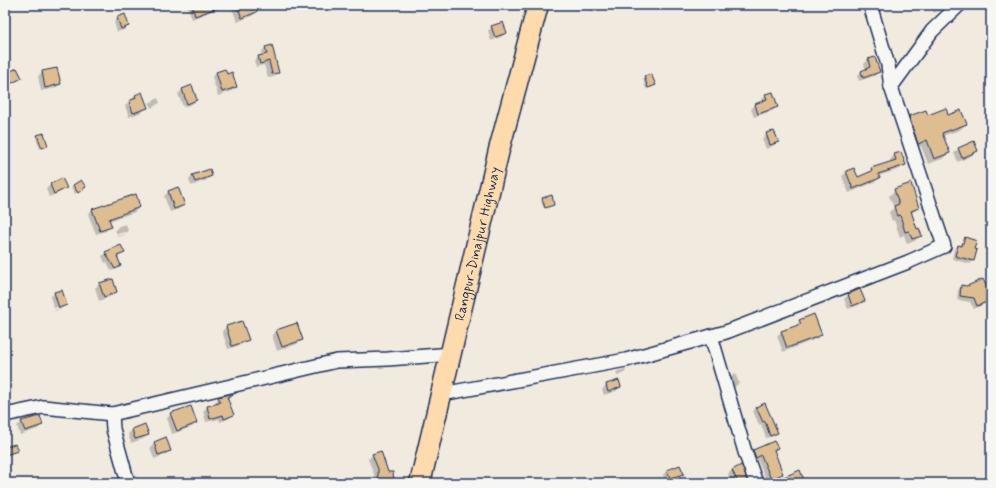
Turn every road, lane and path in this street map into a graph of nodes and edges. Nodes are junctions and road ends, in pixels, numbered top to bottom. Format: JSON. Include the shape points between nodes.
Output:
{"nodes":[{"id":1,"x":538,"y":5,"type":"edge"},
{"id":2,"x":870,"y":5,"type":"edge"},
{"id":3,"x":959,"y":5,"type":"edge"},
{"id":4,"x":891,"y":87,"type":"junction"},
{"id":5,"x":711,"y":336,"type":"junction"},
{"id":6,"x":452,"y":354,"type":"junction"},
{"id":7,"x":442,"y":394,"type":"junction"},
{"id":8,"x":112,"y":414,"type":"junction"},
{"id":9,"x":5,"y":415,"type":"edge"},
{"id":10,"x":128,"y":483,"type":"edge"},
{"id":11,"x":420,"y":483,"type":"edge"},
{"id":12,"x":756,"y":483,"type":"edge"}],
"edges":[{"from":1,"to":6,"type":"highway","name":"Rangpur-Dinajpur Highway","via":[[499,150]]},
{"from":2,"to":4,"type":"street","via":[[888,65]]},
{"from":3,"to":4,"type":"street","via":[[932,31]]},
{"from":4,"to":5,"type":"street","via":[[944,246]]},
{"from":5,"to":7,"type":"street","via":[[626,360]]},
{"from":5,"to":12,"type":"street"},
{"from":6,"to":7,"type":"highway","name":"Rangpur-Dinajpur Highway"},
{"from":6,"to":8,"type":"street","via":[[337,360]]},
{"from":7,"to":11,"type":"highway","name":"Rangpur-Dinajpur Highway"},
{"from":8,"to":9,"type":"street","via":[[43,406]]},
{"from":8,"to":10,"type":"street","via":[[113,429]]}]}
